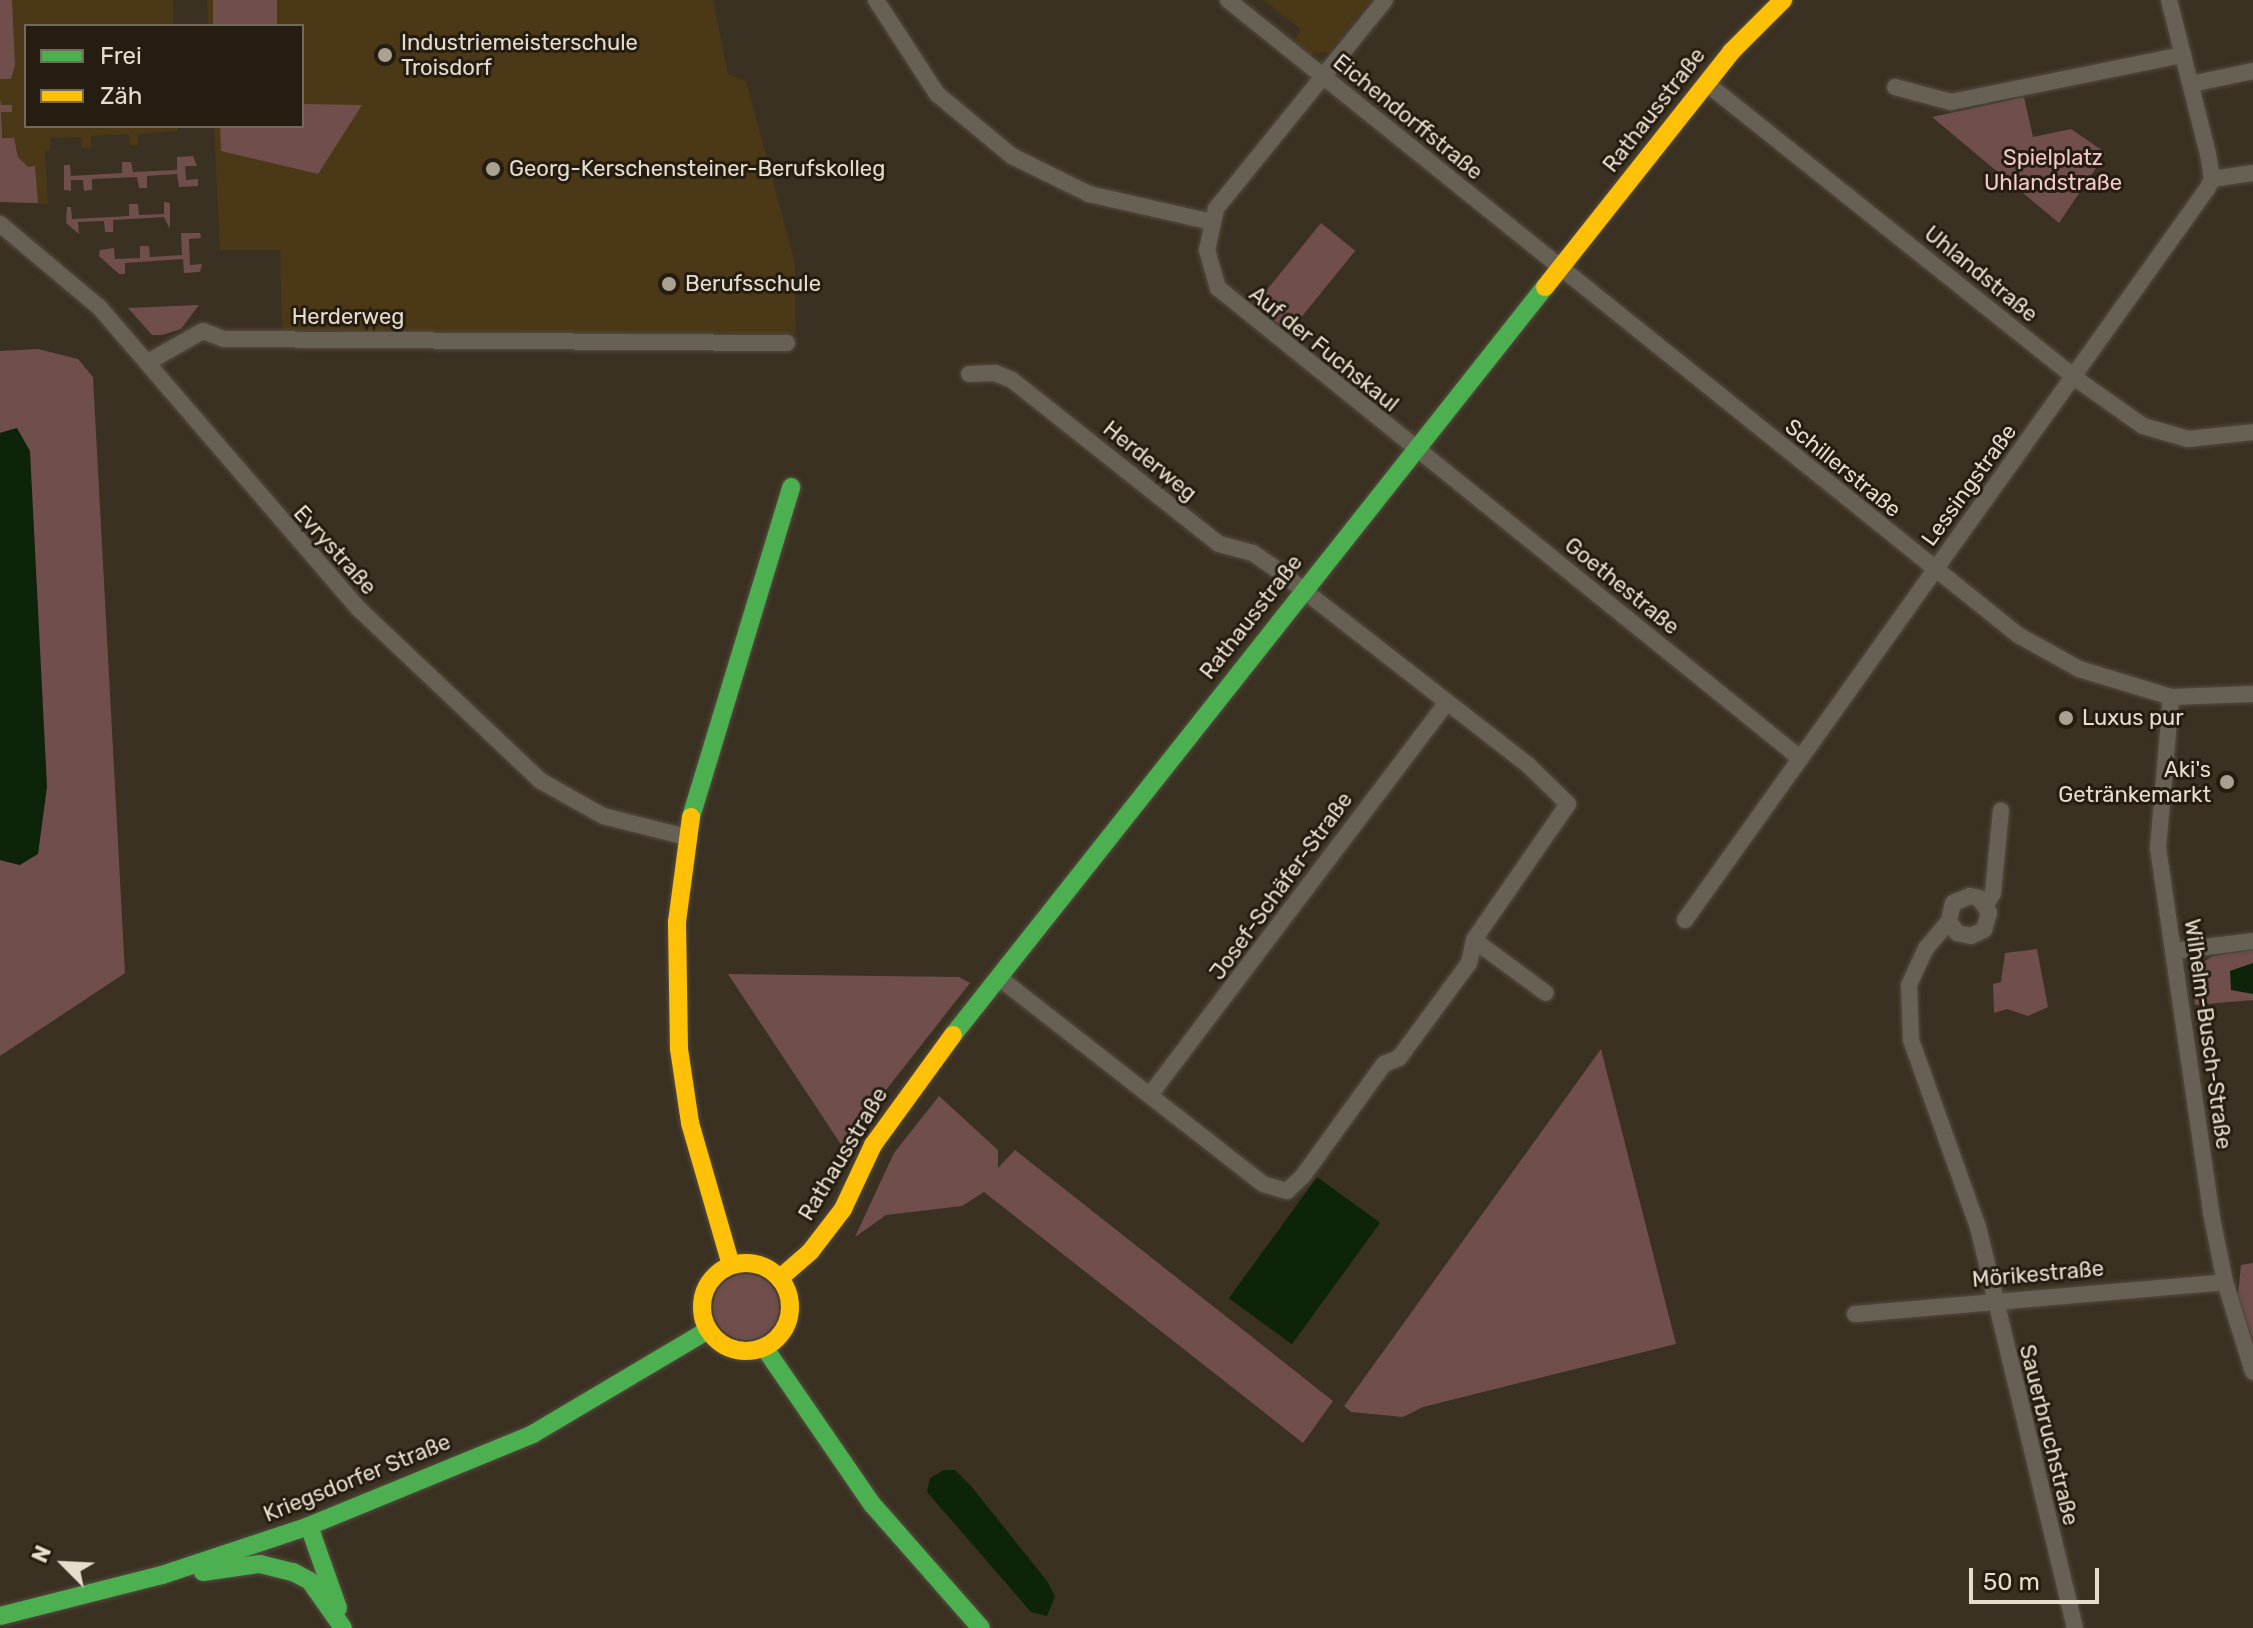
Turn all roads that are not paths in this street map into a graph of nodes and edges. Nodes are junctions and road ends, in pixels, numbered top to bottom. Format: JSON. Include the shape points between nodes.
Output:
{"nodes":[{"id":1,"x":876,"y":0,"type":"edge"},
{"id":2,"x":1228,"y":0,"type":"edge"},
{"id":3,"x":1385,"y":0,"type":"edge"},
{"id":4,"x":1783,"y":0,"type":"edge"},
{"id":5,"x":2169,"y":0,"type":"edge"},
{"id":6,"x":2183,"y":55,"type":"junction"},
{"id":7,"x":2253,"y":71,"type":"edge"},
{"id":8,"x":1324,"y":77,"type":"junction"},
{"id":9,"x":1706,"y":83,"type":"junction"},
{"id":10,"x":2191,"y":84,"type":"junction"},
{"id":11,"x":1895,"y":87,"type":"dead end"},
{"id":12,"x":2253,"y":173,"type":"edge"},
{"id":13,"x":2212,"y":179,"type":"junction"},
{"id":14,"x":1212,"y":222,"type":"junction"},
{"id":15,"x":0,"y":224,"type":"edge"},
{"id":16,"x":1560,"y":267,"type":"junction"},
{"id":17,"x":787,"y":343,"type":"dead end"},
{"id":18,"x":148,"y":362,"type":"junction"},
{"id":19,"x":969,"y":374,"type":"dead end"},
{"id":20,"x":2075,"y":378,"type":"junction"},
{"id":21,"x":2253,"y":432,"type":"edge"},
{"id":22,"x":1415,"y":449,"type":"junction"},
{"id":23,"x":791,"y":487,"type":"dead end"},
{"id":24,"x":1935,"y":570,"type":"junction"},
{"id":25,"x":1302,"y":591,"type":"junction"},
{"id":26,"x":2253,"y":694,"type":"edge"},
{"id":27,"x":2171,"y":697,"type":"junction"},
{"id":28,"x":1447,"y":703,"type":"junction"},
{"id":29,"x":1801,"y":759,"type":"junction"},
{"id":30,"x":2001,"y":810,"type":"dead end"},
{"id":31,"x":686,"y":837,"type":"junction"},
{"id":32,"x":1986,"y":905,"type":"junction"},
{"id":33,"x":1685,"y":920,"type":"dead end"},
{"id":34,"x":1949,"y":921,"type":"junction"},
{"id":35,"x":1474,"y":940,"type":"junction"},
{"id":36,"x":2253,"y":941,"type":"edge"},
{"id":37,"x":2174,"y":951,"type":"junction"},
{"id":38,"x":998,"y":977,"type":"junction"},
{"id":39,"x":1546,"y":993,"type":"dead end"},
{"id":40,"x":1150,"y":1095,"type":"junction"},
{"id":41,"x":731,"y":1265,"type":"junction"},
{"id":42,"x":780,"y":1278,"type":"junction"},
{"id":43,"x":2225,"y":1282,"type":"junction"},
{"id":44,"x":1992,"y":1300,"type":"junction"},
{"id":45,"x":1855,"y":1314,"type":"dead end"},
{"id":46,"x":708,"y":1330,"type":"junction"},
{"id":47,"x":764,"y":1347,"type":"junction"},
{"id":48,"x":2253,"y":1372,"type":"edge"},
{"id":49,"x":309,"y":1526,"type":"junction"},
{"id":50,"x":162,"y":1575,"type":"junction"},
{"id":51,"x":0,"y":1616,"type":"edge"},
{"id":52,"x":344,"y":1628,"type":"edge"},
{"id":53,"x":981,"y":1628,"type":"edge"},
{"id":54,"x":2075,"y":1628,"type":"edge"}],
"edges":[{"from":1,"to":14,"type":"street","via":[[937,94],[1012,156],[1089,194]]},
{"from":2,"to":8,"type":"street","name":"Eichendorffstraße"},
{"from":3,"to":8,"type":"street","name":"Auf der Fuchskaul"},
{"from":4,"to":9,"type":"main road","name":"Rathausstraße"},
{"from":5,"to":6,"type":"street"},
{"from":6,"to":10,"type":"street"},
{"from":6,"to":11,"type":"street","via":[[1951,102]]},
{"from":7,"to":10,"type":"street"},
{"from":8,"to":14,"type":"street","name":"Auf der Fuchskaul","via":[[1242,175]]},
{"from":8,"to":16,"type":"street","name":"Eichendorffstraße"},
{"from":9,"to":16,"type":"main road","name":"Rathausstraße"},
{"from":9,"to":20,"type":"street","name":"Uhlandstraße"},
{"from":10,"to":13,"type":"street"},
{"from":12,"to":13,"type":"street"},
{"from":13,"to":20,"type":"street","name":"Lessingstraße"},
{"from":14,"to":22,"type":"street","name":"Auf der Fuchskaul","via":[[1208,261],[1229,301]]},
{"from":15,"to":18,"type":"street","name":"Evrystraße","via":[[68,277]]},
{"from":16,"to":22,"type":"main road","name":"Rathausstraße"},
{"from":16,"to":24,"type":"street","name":"Schillerstraße"},
{"from":17,"to":18,"type":"street","name":"Herderweg","via":[[224,339],[203,331]]},
{"from":18,"to":31,"type":"street","name":"Evrystraße","via":[[351,600],[541,781],[603,816]]},
{"from":19,"to":25,"type":"street","name":"Herderweg","via":[[995,373],[1012,380],[1219,544],[1253,553]]},
{"from":20,"to":21,"type":"street","name":"Uhlandstraße","via":[[2143,426],[2174,437]]},
{"from":20,"to":24,"type":"street","name":"Lessingstraße"},
{"from":22,"to":25,"type":"main road","name":"Rathausstraße"},
{"from":22,"to":29,"type":"street","name":"Goethestraße"},
{"from":23,"to":31,"type":"main road"},
{"from":24,"to":27,"type":"street","name":"Schillerstraße","via":[[2018,635],[2067,663]]},
{"from":24,"to":29,"type":"street","name":"Lessingstraße"},
{"from":25,"to":28,"type":"street","name":"Herderweg"},
{"from":25,"to":38,"type":"main road","name":"Rathausstraße"},
{"from":26,"to":27,"type":"street","name":"Schillerstraße"},
{"from":27,"to":37,"type":"street","name":"Wilhelm-Busch-Straße","via":[[2158,848]]},
{"from":28,"to":35,"type":"street","name":"Herderweg","via":[[1527,764],[1568,804]]},
{"from":28,"to":40,"type":"street","name":"Josef-Schäfer-Straße"},
{"from":29,"to":33,"type":"street","name":"Lessingstraße"},
{"from":30,"to":32,"type":"street","via":[[1993,893]]},
{"from":31,"to":41,"type":"main road","via":[[677,922],[679,1049],[708,1197]]},
{"from":32,"to":34,"type":"street","via":[[1979,898],[1960,897]]},
{"from":32,"to":34,"type":"street","via":[[1988,922],[1978,934],[1964,936]]},
{"from":34,"to":44,"type":"street","name":"Sauerbruchstraße","via":[[1913,974],[1907,1017],[1916,1056],[1963,1177]]},
{"from":35,"to":39,"type":"street"},
{"from":35,"to":40,"type":"street","via":[[1469,963],[1417,1034],[1399,1058],[1384,1064],[1302,1178],[1287,1191],[1263,1184]]},
{"from":36,"to":37,"type":"street"},
{"from":37,"to":43,"type":"street","name":"Wilhelm-Busch-Straße"},
{"from":38,"to":40,"type":"street"},
{"from":38,"to":42,"type":"main road","name":"Rathausstraße","via":[[891,1117],[831,1227]]},
{"from":41,"to":42,"type":"main road","via":[[763,1266]]},
{"from":41,"to":46,"type":"main road","via":[[715,1275],[704,1292]]},
{"from":42,"to":47,"type":"main road","via":[[789,1296],[789,1317],[780,1335]]},
{"from":43,"to":44,"type":"street","name":"Mörikestraße"},
{"from":43,"to":48,"type":"street","name":"Wilhelm-Busch-Straße"},
{"from":44,"to":45,"type":"street","name":"Mörikestraße"},
{"from":44,"to":54,"type":"street","name":"Sauerbruchstraße"},
{"from":46,"to":47,"type":"main road","via":[[733,1349]]},
{"from":46,"to":49,"type":"main road","name":"Kriegsdorfer Straße","via":[[533,1434]]},
{"from":47,"to":53,"type":"main road","via":[[863,1492]]},
{"from":49,"to":50,"type":"main road","name":"Kriegsdorfer Straße"},
{"from":49,"to":52,"type":"main road"},
{"from":50,"to":51,"type":"main road","name":"Kriegsdorfer Straße"},
{"from":50,"to":52,"type":"main road","via":[[276,1565],[310,1581]]}]}
